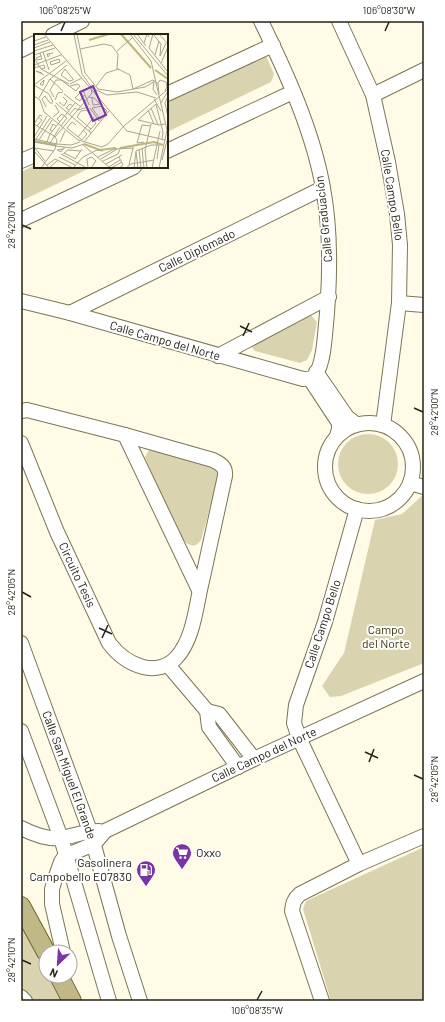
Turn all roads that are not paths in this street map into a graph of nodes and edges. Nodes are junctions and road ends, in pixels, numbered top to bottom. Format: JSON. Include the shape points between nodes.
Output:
{"nodes":[{"id":1,"x":82,"y":21,"type":"edge"},
{"id":2,"x":261,"y":21,"type":"edge"},
{"id":3,"x":338,"y":21,"type":"edge"},
{"id":4,"x":55,"y":34,"type":"edge"},
{"id":5,"x":34,"y":44,"type":"edge"},
{"id":6,"x":272,"y":45,"type":"junction"},
{"id":7,"x":21,"y":50,"type":"edge"},
{"id":8,"x":424,"y":70,"type":"edge"},
{"id":9,"x":293,"y":92,"type":"junction"},
{"id":10,"x":168,"y":94,"type":"edge"},
{"id":11,"x":373,"y":95,"type":"junction"},
{"id":12,"x":168,"y":151,"type":"edge"},
{"id":13,"x":34,"y":155,"type":"edge"},
{"id":14,"x":21,"y":161,"type":"edge"},
{"id":15,"x":132,"y":168,"type":"edge"},
{"id":16,"x":323,"y":188,"type":"junction"},
{"id":17,"x":21,"y":220,"type":"edge"},
{"id":18,"x":329,"y":297,"type":"junction"},
{"id":19,"x":21,"y":301,"type":"edge"},
{"id":20,"x":399,"y":303,"type":"junction"},
{"id":21,"x":424,"y":305,"type":"edge"},
{"id":22,"x":70,"y":313,"type":"junction"},
{"id":23,"x":218,"y":356,"type":"junction"},
{"id":24,"x":313,"y":376,"type":"junction"},
{"id":25,"x":21,"y":411,"type":"edge"},
{"id":26,"x":356,"y":424,"type":"junction"},
{"id":27,"x":383,"y":425,"type":"junction"},
{"id":28,"x":125,"y":435,"type":"junction"},
{"id":29,"x":337,"y":436,"type":"junction"},
{"id":30,"x":21,"y":443,"type":"edge"},
{"id":31,"x":410,"y":483,"type":"junction"},
{"id":32,"x":424,"y":487,"type":"edge"},
{"id":33,"x":357,"y":509,"type":"junction"},
{"id":34,"x":199,"y":590,"type":"junction"},
{"id":35,"x":21,"y":643,"type":"edge"},
{"id":36,"x":168,"y":665,"type":"junction"},
{"id":37,"x":424,"y":681,"type":"edge"},
{"id":38,"x":207,"y":711,"type":"junction"},
{"id":39,"x":21,"y":731,"type":"edge"},
{"id":40,"x":299,"y":738,"type":"junction"},
{"id":41,"x":254,"y":759,"type":"junction"},
{"id":42,"x":238,"y":767,"type":"junction"},
{"id":43,"x":21,"y":828,"type":"edge"},
{"id":44,"x":424,"y":836,"type":"edge"},
{"id":45,"x":92,"y":837,"type":"junction"},
{"id":46,"x":61,"y":838,"type":"junction"},
{"id":47,"x":65,"y":856,"type":"junction"},
{"id":48,"x":359,"y":864,"type":"junction"},
{"id":49,"x":21,"y":906,"type":"edge"},
{"id":50,"x":42,"y":944,"type":"edge"},
{"id":51,"x":61,"y":944,"type":"edge"},
{"id":52,"x":63,"y":984,"type":"edge"},
{"id":53,"x":71,"y":984,"type":"edge"},
{"id":54,"x":21,"y":997,"type":"edge"},
{"id":55,"x":25,"y":1001,"type":"edge"},
{"id":56,"x":72,"y":1001,"type":"edge"},
{"id":57,"x":75,"y":1001,"type":"edge"},
{"id":58,"x":110,"y":1001,"type":"edge"},
{"id":59,"x":140,"y":1001,"type":"edge"},
{"id":60,"x":322,"y":1001,"type":"edge"}],
"edges":[{"from":1,"to":4,"type":"street"},
{"from":2,"to":6,"type":"street","name":"Calle Graduación"},
{"from":3,"to":11,"type":"street","name":"Calle Campo Bello"},
{"from":5,"to":7,"type":"street"},
{"from":6,"to":9,"type":"street","name":"Calle Graduación"},
{"from":6,"to":10,"type":"street"},
{"from":8,"to":11,"type":"street"},
{"from":9,"to":12,"type":"street"},
{"from":9,"to":16,"type":"street","name":"Calle Graduación","via":[[311,140]]},
{"from":11,"to":20,"type":"street","name":"Calle Campo Bello","via":[[397,214],[400,245]]},
{"from":13,"to":14,"type":"street"},
{"from":15,"to":17,"type":"street"},
{"from":16,"to":18,"type":"street","name":"Calle Graduación","via":[[328,236]]},
{"from":16,"to":22,"type":"street","name":"Calle Diplomado"},
{"from":18,"to":23,"type":"street"},
{"from":18,"to":24,"type":"street","name":"Calle Graduación","via":[[321,361]]},
{"from":19,"to":22,"type":"street","name":"Calle Campo del Norte"},
{"from":20,"to":21,"type":"street"},
{"from":20,"to":27,"type":"street","name":"Calle Campo Bello"},
{"from":22,"to":23,"type":"street","name":"Calle Campo del Norte"},
{"from":23,"to":24,"type":"street","name":"Calle Campo del Norte","via":[[303,379]]},
{"from":24,"to":26,"type":"street","via":[[347,417]]},
{"from":24,"to":29,"type":"street","via":[[339,423]]},
{"from":25,"to":28,"type":"street","via":[[39,412]]},
{"from":26,"to":27,"type":"street","via":[[369,422]]},
{"from":26,"to":29,"type":"street"},
{"from":27,"to":31,"type":"street","via":[[395,431],[411,454],[413,469]]},
{"from":28,"to":34,"type":"street"},
{"from":28,"to":34,"type":"street","via":[[213,460],[224,467],[226,476]]},
{"from":29,"to":33,"type":"street","via":[[328,449],[325,474],[336,496]]},
{"from":30,"to":36,"type":"street","name":"Circuito Tesis","via":[[57,532],[109,643],[121,657],[137,665],[155,668]]},
{"from":31,"to":32,"type":"street"},
{"from":31,"to":33,"type":"street","via":[[404,494],[394,503],[383,508]]},
{"from":33,"to":40,"type":"street","name":"Calle Campo Bello","via":[[325,622],[296,705],[294,723]]},
{"from":34,"to":36,"type":"street","via":[[192,628],[181,652]]},
{"from":35,"to":45,"type":"street","name":"Calle San Miguel El Grande"},
{"from":36,"to":38,"type":"street"},
{"from":37,"to":40,"type":"street","name":"Calle Campo del Norte"},
{"from":38,"to":41,"type":"street","via":[[219,714]]},
{"from":38,"to":42,"type":"street","via":[[209,726]]},
{"from":39,"to":46,"type":"street"},
{"from":40,"to":41,"type":"street","name":"Calle Campo del Norte"},
{"from":40,"to":48,"type":"street","name":"Calle Campo Bello"},
{"from":41,"to":42,"type":"street","name":"Calle Campo del Norte"},
{"from":42,"to":45,"type":"street","name":"Calle Campo del Norte"},
{"from":43,"to":46,"type":"street","via":[[44,837]]},
{"from":44,"to":48,"type":"street"},
{"from":45,"to":46,"type":"street"},
{"from":45,"to":47,"type":"street","name":"Calle Campo del Norte"},
{"from":45,"to":59,"type":"street","name":"Calle San Miguel El Grande"},
{"from":46,"to":47,"type":"street"},
{"from":47,"to":51,"type":"street","via":[[56,876],[52,897]]},
{"from":47,"to":58,"type":"street"},
{"from":48,"to":60,"type":"street","via":[[300,894],[293,904],[292,911]]},
{"from":49,"to":50,"type":"main road"},
{"from":52,"to":56,"type":"main road"},
{"from":53,"to":57,"type":"street"},
{"from":54,"to":55,"type":"street"}]}
